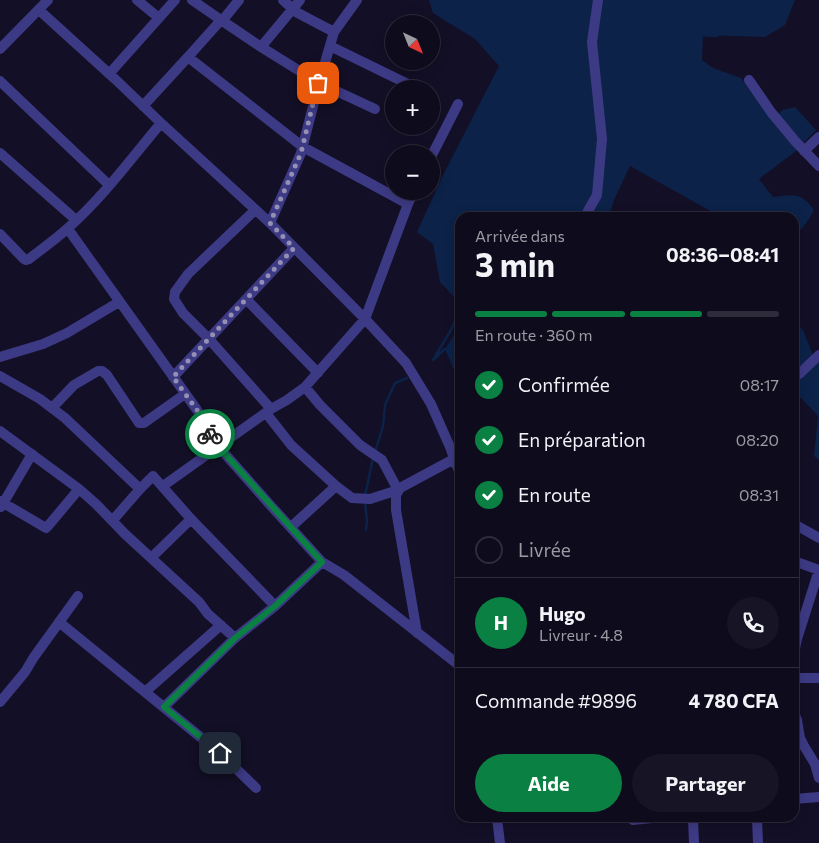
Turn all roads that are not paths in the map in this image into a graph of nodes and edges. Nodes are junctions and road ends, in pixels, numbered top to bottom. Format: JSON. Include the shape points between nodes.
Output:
{"nodes":[{"id":1,"x":48,"y":0,"type":"edge"},
{"id":2,"x":137,"y":0,"type":"edge"},
{"id":3,"x":175,"y":0,"type":"edge"},
{"id":4,"x":192,"y":0,"type":"edge"},
{"id":5,"x":239,"y":0,"type":"edge"},
{"id":6,"x":282,"y":0,"type":"edge"},
{"id":7,"x":300,"y":0,"type":"edge"},
{"id":8,"x":356,"y":0,"type":"edge"},
{"id":9,"x":598,"y":0,"type":"edge"},
{"id":10,"x":293,"y":9,"type":"junction"},
{"id":11,"x":38,"y":10,"type":"junction"},
{"id":12,"x":159,"y":18,"type":"junction"},
{"id":13,"x":222,"y":20,"type":"junction"},
{"id":14,"x":334,"y":32,"type":"junction"},
{"id":15,"x":330,"y":46,"type":"junction"},
{"id":16,"x":261,"y":47,"type":"junction"},
{"id":17,"x":0,"y":49,"type":"edge"},
{"id":18,"x":188,"y":57,"type":"junction"},
{"id":19,"x":109,"y":74,"type":"junction"},
{"id":20,"x":400,"y":80,"type":"edge"},
{"id":21,"x":749,"y":80,"type":"dead end"},
{"id":22,"x":0,"y":81,"type":"edge"},
{"id":23,"x":318,"y":83,"type":"junction"},
{"id":24,"x":458,"y":104,"type":"dead end"},
{"id":25,"x":143,"y":106,"type":"junction"},
{"id":26,"x":375,"y":109,"type":"dead end"},
{"id":27,"x":161,"y":123,"type":"junction"},
{"id":28,"x":819,"y":137,"type":"edge"},
{"id":29,"x":437,"y":145,"type":"edge"},
{"id":30,"x":302,"y":147,"type":"junction"},
{"id":31,"x":804,"y":151,"type":"junction"},
{"id":32,"x":0,"y":153,"type":"edge"},
{"id":33,"x":819,"y":166,"type":"edge"},
{"id":34,"x":110,"y":185,"type":"junction"},
{"id":35,"x":410,"y":200,"type":"edge"},
{"id":36,"x":408,"y":204,"type":"junction"},
{"id":37,"x":255,"y":210,"type":"junction"},
{"id":38,"x":587,"y":212,"type":"edge"},
{"id":39,"x":76,"y":220,"type":"junction"},
{"id":40,"x":270,"y":223,"type":"junction"},
{"id":41,"x":68,"y":229,"type":"junction"},
{"id":42,"x":0,"y":234,"type":"edge"},
{"id":43,"x":294,"y":248,"type":"junction"},
{"id":44,"x":246,"y":299,"type":"junction"},
{"id":45,"x":119,"y":302,"type":"junction"},
{"id":46,"x":365,"y":319,"type":"junction"},
{"id":47,"x":209,"y":339,"type":"junction"},
{"id":48,"x":819,"y":355,"type":"edge"},
{"id":49,"x":0,"y":357,"type":"edge"},
{"id":50,"x":318,"y":373,"type":"junction"},
{"id":51,"x":799,"y":374,"type":"dead end"},
{"id":52,"x":0,"y":376,"type":"edge"},
{"id":53,"x":173,"y":377,"type":"junction"},
{"id":54,"x":305,"y":387,"type":"junction"},
{"id":55,"x":185,"y":394,"type":"junction"},
{"id":56,"x":52,"y":408,"type":"junction"},
{"id":57,"x":268,"y":411,"type":"junction"},
{"id":58,"x":0,"y":431,"type":"edge"},
{"id":59,"x":218,"y":446,"type":"junction"},
{"id":60,"x":32,"y":454,"type":"junction"},
{"id":61,"x":454,"y":459,"type":"joint"},
{"id":62,"x":162,"y":486,"type":"junction"},
{"id":63,"x":336,"y":486,"type":"junction"},
{"id":64,"x":79,"y":489,"type":"junction"},
{"id":65,"x":140,"y":490,"type":"junction"},
{"id":66,"x":398,"y":490,"type":"junction"},
{"id":67,"x":1,"y":505,"type":"edge"},
{"id":68,"x":191,"y":519,"type":"junction"},
{"id":69,"x":113,"y":520,"type":"junction"},
{"id":70,"x":799,"y":527,"type":"edge"},
{"id":71,"x":291,"y":528,"type":"junction"},
{"id":72,"x":819,"y":538,"type":"edge"},
{"id":73,"x":151,"y":558,"type":"junction"},
{"id":74,"x":322,"y":562,"type":"junction"},
{"id":75,"x":799,"y":563,"type":"edge"},
{"id":76,"x":819,"y":570,"type":"edge"},
{"id":77,"x":78,"y":596,"type":"dead end"},
{"id":78,"x":275,"y":606,"type":"junction"},
{"id":79,"x":59,"y":622,"type":"junction"},
{"id":80,"x":221,"y":625,"type":"junction"},
{"id":81,"x":417,"y":633,"type":"junction"},
{"id":82,"x":799,"y":633,"type":"edge"},
{"id":83,"x":235,"y":638,"type":"junction"},
{"id":84,"x":455,"y":662,"type":"edge"},
{"id":85,"x":799,"y":678,"type":"edge"},
{"id":86,"x":819,"y":678,"type":"edge"},
{"id":87,"x":145,"y":692,"type":"junction"},
{"id":88,"x":0,"y":702,"type":"edge"},
{"id":89,"x":164,"y":707,"type":"junction"},
{"id":90,"x":799,"y":732,"type":"edge"},
{"id":91,"x":819,"y":778,"type":"edge"},
{"id":92,"x":256,"y":788,"type":"dead end"},
{"id":93,"x":819,"y":797,"type":"edge"},
{"id":94,"x":799,"y":799,"type":"edge"},
{"id":95,"x":497,"y":822,"type":"edge"},
{"id":96,"x":693,"y":822,"type":"edge"},
{"id":97,"x":757,"y":822,"type":"edge"},
{"id":98,"x":500,"y":843,"type":"edge"},
{"id":99,"x":694,"y":843,"type":"edge"},
{"id":100,"x":758,"y":843,"type":"edge"}],
"edges":[{"from":1,"to":11,"type":"street"},
{"from":2,"to":12,"type":"street"},
{"from":3,"to":12,"type":"street"},
{"from":4,"to":13,"type":"street"},
{"from":5,"to":13,"type":"street"},
{"from":6,"to":10,"type":"street"},
{"from":7,"to":10,"type":"street"},
{"from":8,"to":14,"type":"street"},
{"from":9,"to":38,"type":"street","via":[[592,42],[602,139],[597,195]]},
{"from":10,"to":14,"type":"street"},
{"from":10,"to":16,"type":"street"},
{"from":11,"to":17,"type":"street"},
{"from":11,"to":19,"type":"street"},
{"from":12,"to":19,"type":"street"},
{"from":13,"to":16,"type":"street"},
{"from":13,"to":18,"type":"street"},
{"from":14,"to":15,"type":"street"},
{"from":15,"to":20,"type":"street"},
{"from":15,"to":23,"type":"street"},
{"from":16,"to":23,"type":"street"},
{"from":18,"to":25,"type":"street"},
{"from":18,"to":30,"type":"street"},
{"from":19,"to":25,"type":"street"},
{"from":21,"to":31,"type":"street"},
{"from":22,"to":34,"type":"street"},
{"from":23,"to":26,"type":"street"},
{"from":23,"to":30,"type":"street"},
{"from":24,"to":29,"type":"street"},
{"from":25,"to":27,"type":"street"},
{"from":27,"to":34,"type":"street"},
{"from":27,"to":37,"type":"street"},
{"from":28,"to":31,"type":"street"},
{"from":30,"to":36,"type":"street"},
{"from":30,"to":40,"type":"street"},
{"from":31,"to":33,"type":"street"},
{"from":32,"to":39,"type":"street"},
{"from":34,"to":39,"type":"street"},
{"from":35,"to":36,"type":"street"},
{"from":36,"to":46,"type":"street"},
{"from":37,"to":40,"type":"street"},
{"from":37,"to":47,"type":"street","via":[[188,274],[175,292],[177,304]]},
{"from":39,"to":41,"type":"street"},
{"from":40,"to":43,"type":"street"},
{"from":41,"to":42,"type":"street","via":[[26,260]]},
{"from":41,"to":45,"type":"street"},
{"from":43,"to":44,"type":"street"},
{"from":43,"to":46,"type":"street"},
{"from":44,"to":47,"type":"street"},
{"from":44,"to":50,"type":"street"},
{"from":45,"to":49,"type":"street","via":[[43,344]]},
{"from":45,"to":53,"type":"street"},
{"from":46,"to":50,"type":"street"},
{"from":46,"to":61,"type":"street","via":[[406,362],[431,404]]},
{"from":47,"to":53,"type":"street"},
{"from":47,"to":57,"type":"street"},
{"from":48,"to":51,"type":"street"},
{"from":50,"to":54,"type":"street"},
{"from":52,"to":56,"type":"street"},
{"from":53,"to":55,"type":"street"},
{"from":54,"to":57,"type":"street"},
{"from":54,"to":66,"type":"street","via":[[360,445],[382,460]]},
{"from":55,"to":56,"type":"street","via":[[144,423],[139,423],[107,375],[98,371],[74,385]]},
{"from":55,"to":59,"type":"street"},
{"from":56,"to":65,"type":"street"},
{"from":57,"to":59,"type":"street"},
{"from":57,"to":63,"type":"street","via":[[291,445]]},
{"from":58,"to":60,"type":"street"},
{"from":59,"to":62,"type":"street"},
{"from":59,"to":71,"type":"street"},
{"from":60,"to":64,"type":"street"},
{"from":60,"to":67,"type":"street"},
{"from":61,"to":66,"type":"street"},
{"from":62,"to":65,"type":"street","via":[[153,476]]},
{"from":62,"to":68,"type":"street"},
{"from":63,"to":66,"type":"street","via":[[352,498],[365,499]]},
{"from":63,"to":71,"type":"street"},
{"from":64,"to":67,"type":"street","via":[[46,528]]},
{"from":64,"to":69,"type":"street"},
{"from":65,"to":69,"type":"street"},
{"from":66,"to":81,"type":"street","via":[[396,510]]},
{"from":68,"to":73,"type":"street"},
{"from":68,"to":78,"type":"street"},
{"from":69,"to":73,"type":"street"},
{"from":70,"to":72,"type":"street"},
{"from":71,"to":74,"type":"street"},
{"from":73,"to":80,"type":"street"},
{"from":74,"to":78,"type":"street"},
{"from":74,"to":81,"type":"street"},
{"from":75,"to":76,"type":"street"},
{"from":76,"to":82,"type":"street"},
{"from":77,"to":79,"type":"street"},
{"from":78,"to":83,"type":"street"},
{"from":79,"to":87,"type":"street"},
{"from":79,"to":88,"type":"street"},
{"from":80,"to":83,"type":"street"},
{"from":80,"to":87,"type":"street"},
{"from":81,"to":84,"type":"street"},
{"from":83,"to":89,"type":"street"},
{"from":85,"to":86,"type":"street"},
{"from":87,"to":89,"type":"street"},
{"from":89,"to":92,"type":"street"},
{"from":90,"to":91,"type":"street"},
{"from":93,"to":94,"type":"street"},
{"from":95,"to":98,"type":"street"},
{"from":96,"to":99,"type":"street"},
{"from":97,"to":100,"type":"street"}]}
